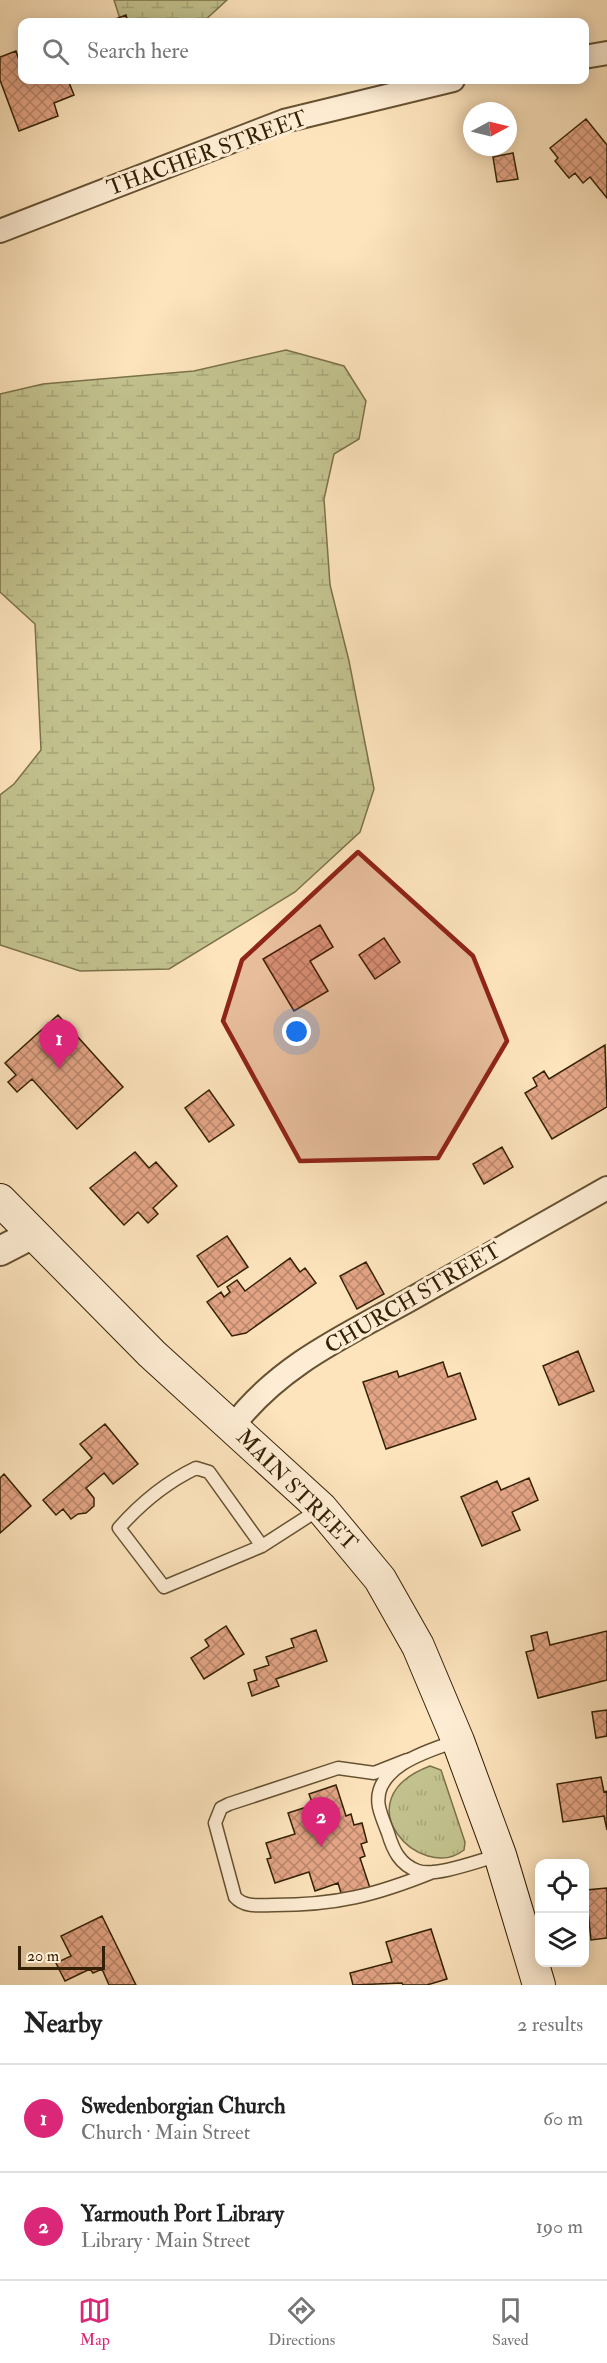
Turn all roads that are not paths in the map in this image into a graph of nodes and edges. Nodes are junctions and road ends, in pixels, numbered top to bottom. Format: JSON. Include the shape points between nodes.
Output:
{"nodes":[{"id":1,"x":607,"y":53,"type":"edge"},
{"id":2,"x":589,"y":56,"type":"edge"},
{"id":3,"x":437,"y":84,"type":"edge"},
{"id":4,"x":0,"y":231,"type":"edge"},
{"id":5,"x":607,"y":1188,"type":"edge"},
{"id":6,"x":0,"y":1200,"type":"edge"},
{"id":7,"x":31,"y":1235,"type":"junction"},
{"id":8,"x":0,"y":1251,"type":"edge"},
{"id":9,"x":233,"y":1426,"type":"junction"},
{"id":10,"x":321,"y":1508,"type":"junction"},
{"id":11,"x":262,"y":1546,"type":"junction"},
{"id":12,"x":458,"y":1741,"type":"junction"},
{"id":13,"x":407,"y":1760,"type":"junction"},
{"id":14,"x":500,"y":1855,"type":"junction"},
{"id":15,"x":433,"y":1872,"type":"junction"},
{"id":16,"x":539,"y":1985,"type":"edge"}],
"edges":[{"from":1,"to":2,"type":"street"},
{"from":3,"to":4,"type":"street","name":"THACHER STREET","via":[[284,121]]},
{"from":5,"to":9,"type":"street","name":"CHURCH STREET","via":[[312,1355],[265,1388]]},
{"from":6,"to":7,"type":"main road","name":"MAIN STREET"},
{"from":7,"to":8,"type":"street"},
{"from":7,"to":9,"type":"main road","name":"MAIN STREET","via":[[152,1354]]},
{"from":9,"to":10,"type":"main road","name":"MAIN STREET"},
{"from":10,"to":11,"type":"lane"},
{"from":10,"to":12,"type":"main road","name":"MAIN STREET","via":[[398,1606]]},
{"from":11,"to":11,"type":"lane","via":[[209,1472],[196,1467],[136,1508],[119,1528],[165,1587]]},
{"from":12,"to":13,"type":"lane"},
{"from":12,"to":14,"type":"main road","name":"MAIN STREET"},
{"from":13,"to":15,"type":"lane","via":[[381,1788],[378,1805],[393,1850],[409,1866]]},
{"from":13,"to":15,"type":"lane","via":[[374,1773],[338,1768],[221,1808],[215,1823],[235,1897],[246,1905],[325,1904],[388,1890]]},
{"from":14,"to":15,"type":"lane"},
{"from":14,"to":16,"type":"main road","name":"MAIN STREET"}]}
